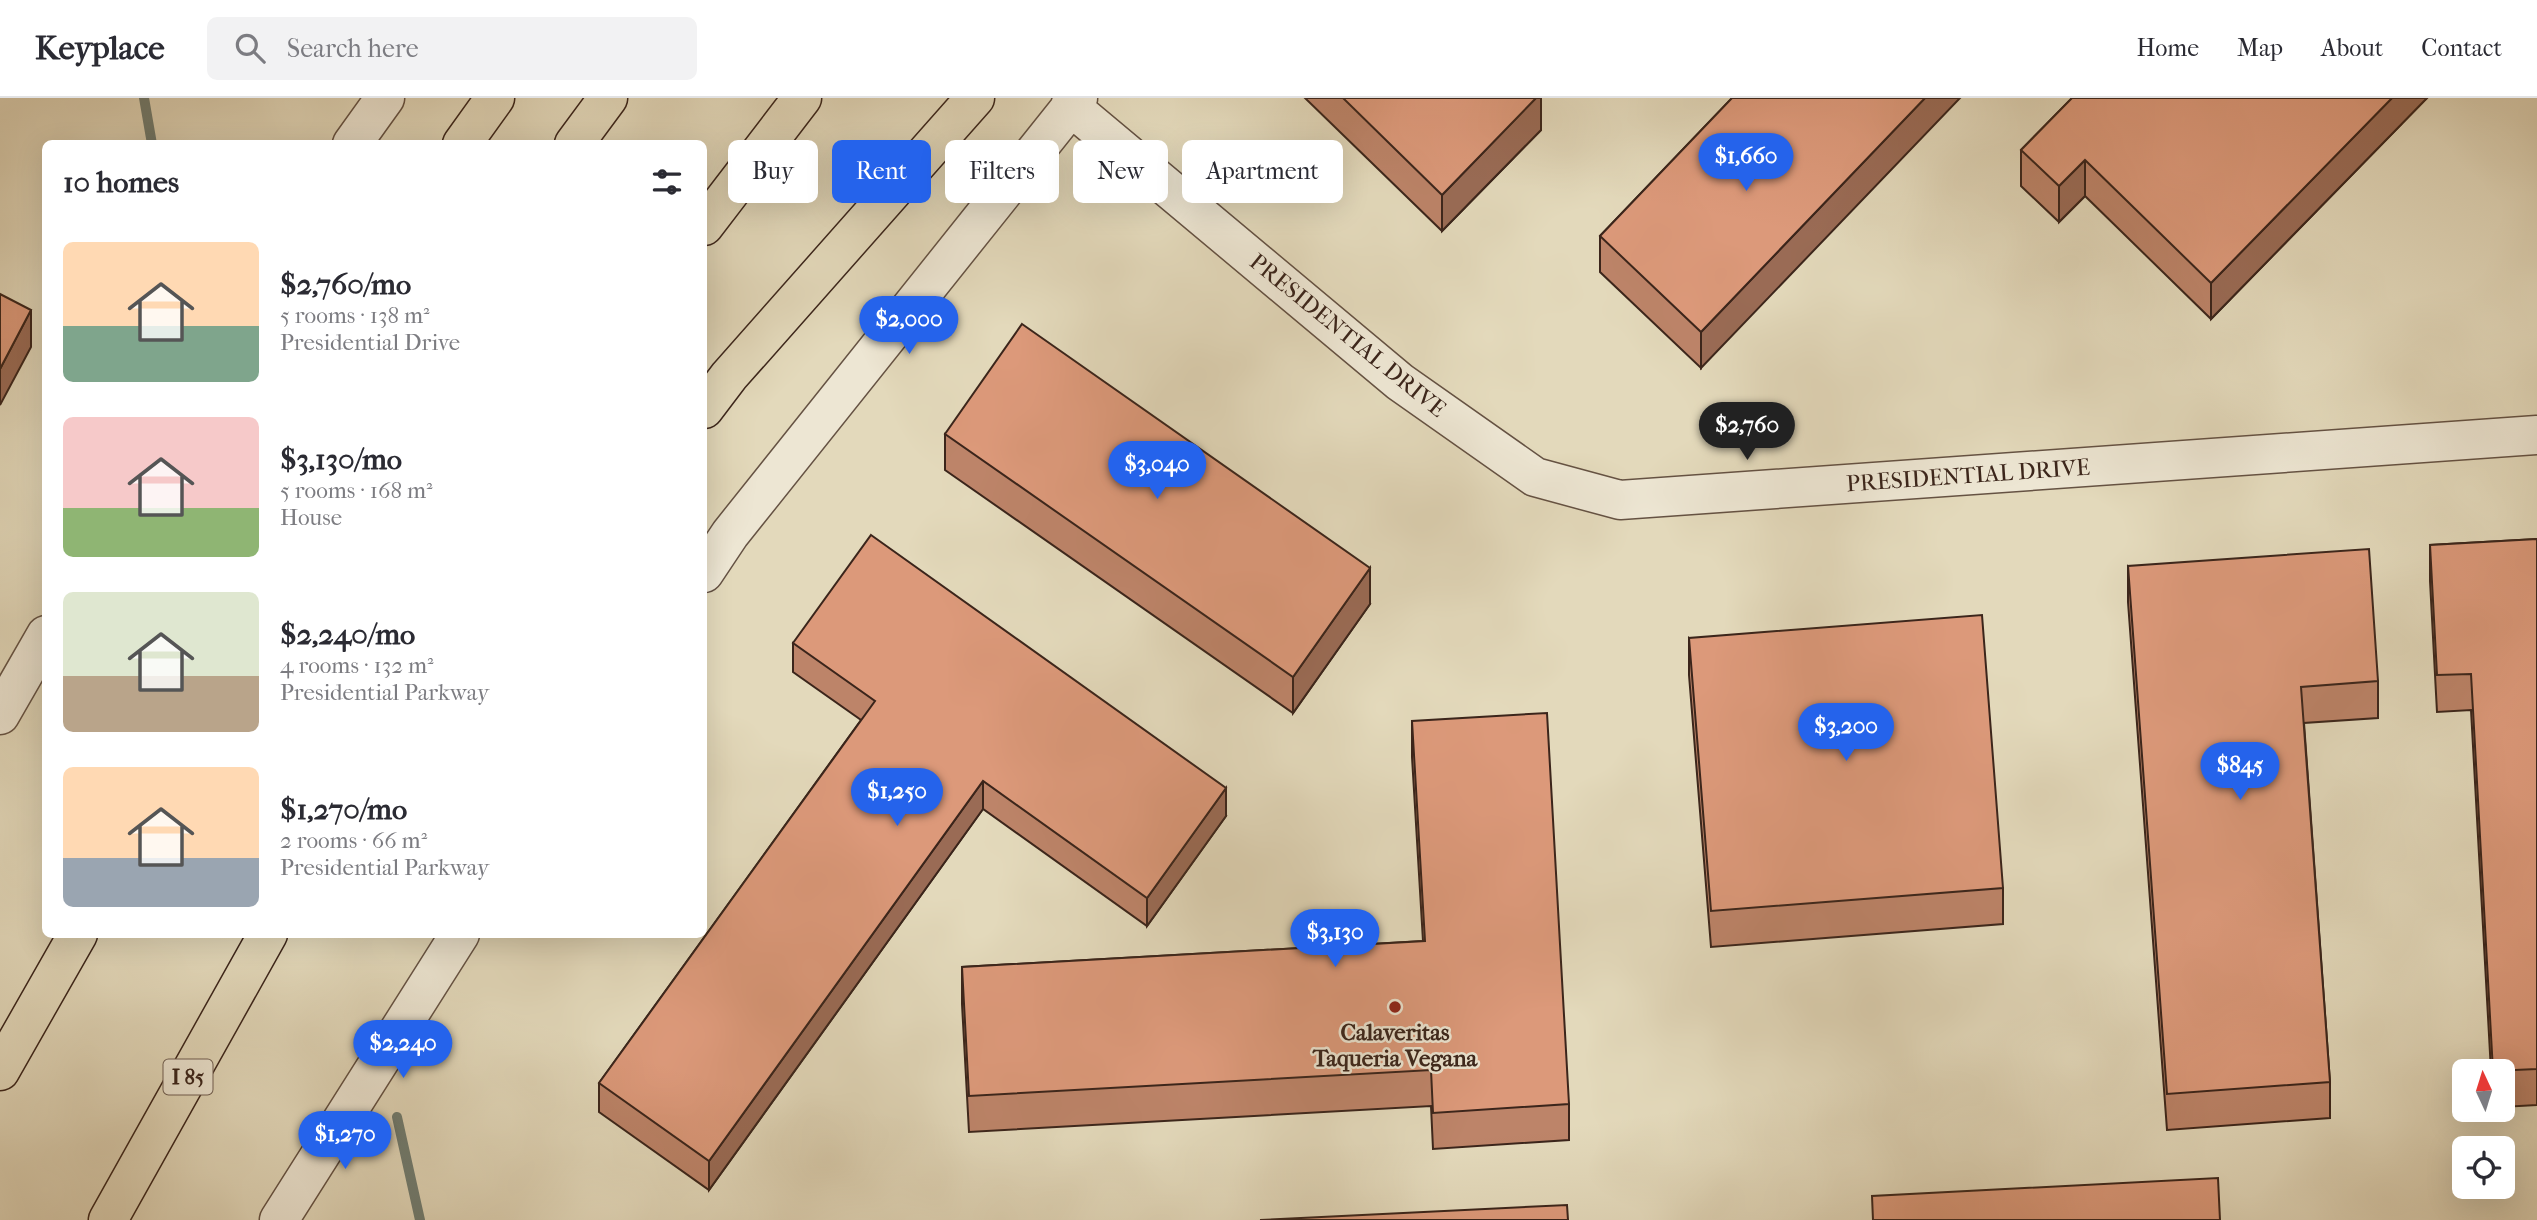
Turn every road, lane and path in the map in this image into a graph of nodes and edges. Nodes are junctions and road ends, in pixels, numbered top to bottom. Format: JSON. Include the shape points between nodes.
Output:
{"nodes":[{"id":1,"x":386,"y":98,"type":"edge"},
{"id":2,"x":495,"y":98,"type":"edge"},
{"id":3,"x":608,"y":98,"type":"edge"},
{"id":4,"x":802,"y":98,"type":"edge"},
{"id":5,"x":975,"y":98,"type":"edge"},
{"id":6,"x":1074,"y":102,"type":"edge"},
{"id":7,"x":355,"y":140,"type":"edge"},
{"id":8,"x":465,"y":140,"type":"edge"},
{"id":9,"x":577,"y":140,"type":"edge"},
{"id":10,"x":707,"y":222,"type":"edge"},
{"id":11,"x":707,"y":405,"type":"edge"},
{"id":12,"x":2537,"y":435,"type":"edge"},
{"id":13,"x":707,"y":568,"type":"edge"},
{"id":14,"x":42,"y":642,"type":"edge"},
{"id":15,"x":0,"y":715,"type":"edge"},
{"id":16,"x":76,"y":938,"type":"edge"},
{"id":17,"x":266,"y":938,"type":"edge"},
{"id":18,"x":457,"y":938,"type":"edge"},
{"id":19,"x":0,"y":1071,"type":"edge"},
{"id":20,"x":108,"y":1220,"type":"edge"},
{"id":21,"x":279,"y":1220,"type":"edge"}],
"edges":[{"from":1,"to":7,"type":"street"},
{"from":2,"to":8,"type":"highway"},
{"from":3,"to":9,"type":"highway"},
{"from":4,"to":10,"type":"highway"},
{"from":5,"to":11,"type":"highway"},
{"from":6,"to":12,"type":"street","name":"PRESIDENTIAL DRIVE","via":[[1400,383],[1535,477],[1620,500]]},
{"from":6,"to":13,"type":"street"},
{"from":14,"to":15,"type":"street"},
{"from":16,"to":19,"type":"highway"},
{"from":17,"to":20,"type":"highway","number":"I 85"},
{"from":18,"to":21,"type":"street"}]}
